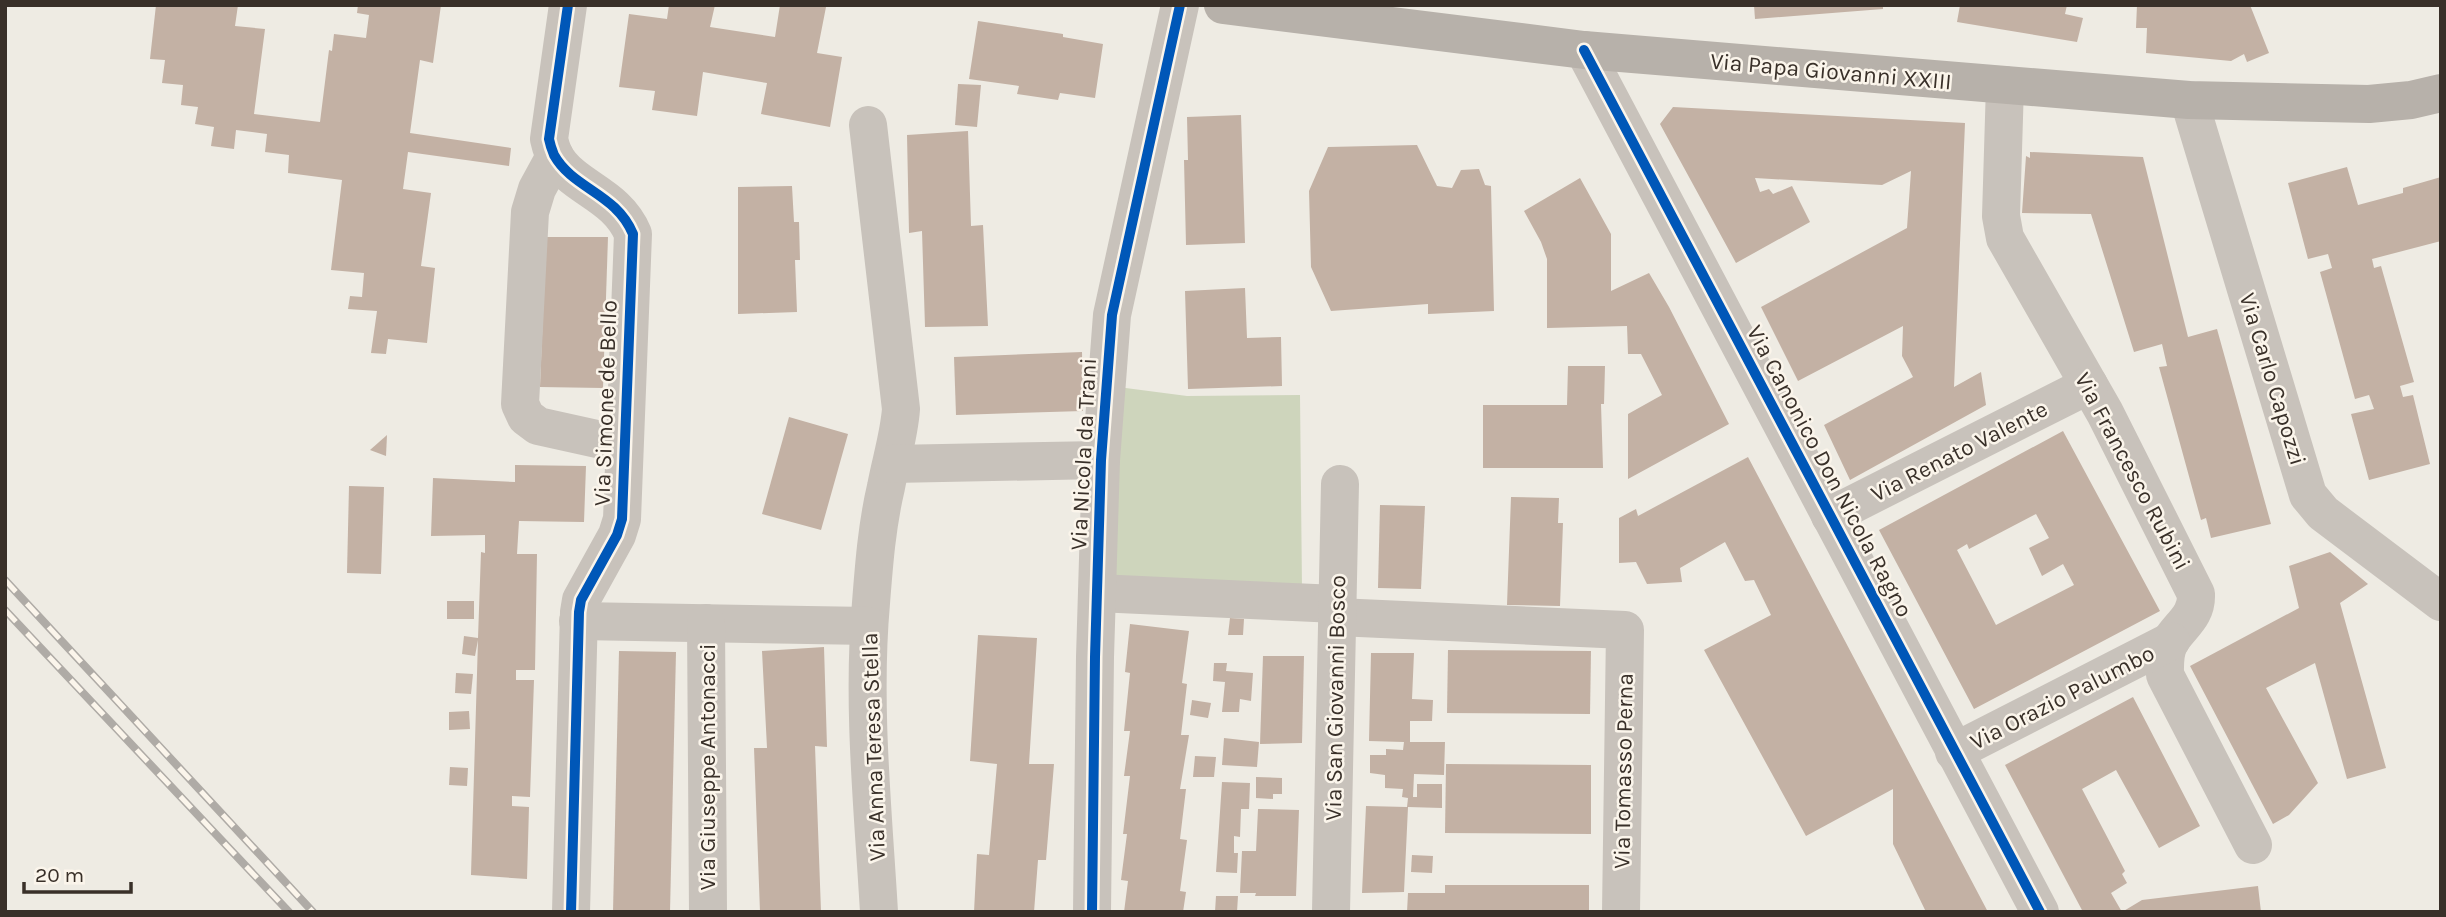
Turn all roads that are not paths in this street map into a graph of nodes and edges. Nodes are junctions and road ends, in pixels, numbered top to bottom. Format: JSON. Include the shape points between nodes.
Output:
{"nodes":[{"id":1,"x":568,"y":5,"type":"edge"},
{"id":2,"x":1180,"y":5,"type":"edge"},
{"id":3,"x":1223,"y":5,"type":"edge"},
{"id":4,"x":1584,"y":50,"type":"junction"},
{"id":5,"x":2005,"y":85,"type":"junction"},
{"id":6,"x":2441,"y":93,"type":"edge"},
{"id":7,"x":2189,"y":100,"type":"junction"},
{"id":8,"x":868,"y":125,"type":"dead end"},
{"id":9,"x":555,"y":156,"type":"junction"},
{"id":10,"x":2089,"y":385,"type":"junction"},
{"id":11,"x":624,"y":445,"type":"junction"},
{"id":12,"x":1101,"y":460,"type":"junction"},
{"id":13,"x":892,"y":464,"type":"junction"},
{"id":14,"x":1340,"y":484,"type":"dead end"},
{"id":15,"x":1830,"y":516,"type":"junction"},
{"id":16,"x":1097,"y":593,"type":"junction"},
{"id":17,"x":2441,"y":602,"type":"edge"},
{"id":18,"x":1337,"y":610,"type":"junction"},
{"id":19,"x":579,"y":621,"type":"junction"},
{"id":20,"x":706,"y":623,"type":"junction"},
{"id":21,"x":869,"y":626,"type":"junction"},
{"id":22,"x":2171,"y":641,"type":"junction"},
{"id":23,"x":1954,"y":752,"type":"junction"},
{"id":24,"x":2253,"y":845,"type":"dead end"},
{"id":25,"x":571,"y":912,"type":"edge"},
{"id":26,"x":708,"y":912,"type":"edge"},
{"id":27,"x":879,"y":912,"type":"edge"},
{"id":28,"x":1092,"y":912,"type":"edge"},
{"id":29,"x":1331,"y":912,"type":"edge"},
{"id":30,"x":1621,"y":912,"type":"edge"},
{"id":31,"x":2040,"y":912,"type":"edge"}],
"edges":[{"from":1,"to":9,"type":"street","via":[[549,139]]},
{"from":2,"to":12,"type":"street","name":"Via Nicola da Trani","via":[[1112,316]]},
{"from":3,"to":4,"type":"main road","name":"Via Papa Giovanni XXIII"},
{"from":4,"to":5,"type":"main road","name":"Via Papa Giovanni XXIII"},
{"from":4,"to":15,"type":"street","name":"Via Canonico Don Nicola Ragno"},
{"from":5,"to":7,"type":"main road","name":"Via Papa Giovanni XXIII"},
{"from":5,"to":10,"type":"street","name":"Via Francesco Rubini","via":[[2001,216],[2005,238]]},
{"from":6,"to":7,"type":"main road","name":"Via Papa Giovanni XXIII","via":[[2369,104]]},
{"from":7,"to":17,"type":"street","name":"Via Carlo Capozzi","via":[[2308,495],[2323,513]]},
{"from":8,"to":13,"type":"street","name":"Via Anna Teresa Stella","via":[[900,384]]},
{"from":9,"to":11,"type":"street","name":"Via Simone de Bello","via":[[614,206],[632,234]]},
{"from":9,"to":11,"type":"street","name":"Via Simone de Bello","via":[[530,212],[520,404],[526,417],[538,426]]},
{"from":10,"to":15,"type":"street","name":"Via Renato Valente"},
{"from":10,"to":22,"type":"street","name":"Via Francesco Rubini","via":[[2196,594],[2192,616]]},
{"from":11,"to":19,"type":"street","name":"Via Simone de Bello","via":[[622,519],[581,600]]},
{"from":12,"to":13,"type":"street"},
{"from":12,"to":16,"type":"street","name":"Via Nicola da Trani"},
{"from":13,"to":21,"type":"street","name":"Via Anna Teresa Stella","via":[[877,538]]},
{"from":14,"to":18,"type":"street","name":"Via San Giovanni Bosco"},
{"from":15,"to":23,"type":"street","name":"Via Canonico Don Nicola Ragno"},
{"from":16,"to":18,"type":"street"},
{"from":16,"to":28,"type":"street","name":"Via Nicola da Trani"},
{"from":18,"to":29,"type":"street","name":"Via San Giovanni Bosco"},
{"from":18,"to":30,"type":"street","name":"Via Tomasso Perna","via":[[1625,630]]},
{"from":19,"to":20,"type":"street"},
{"from":19,"to":25,"type":"street","name":"Via Simone de Bello"},
{"from":20,"to":21,"type":"street"},
{"from":20,"to":26,"type":"street","name":"Via Giuseppe Antonacci"},
{"from":21,"to":27,"type":"street","name":"Via Anna Teresa Stella","via":[[867,690]]},
{"from":22,"to":23,"type":"street","name":"Via Orazio Palumbo"},
{"from":22,"to":24,"type":"street","name":"Via Francesco Rubini","via":[[2165,675]]},
{"from":23,"to":31,"type":"street","name":"Via Canonico Don Nicola Ragno"}]}
